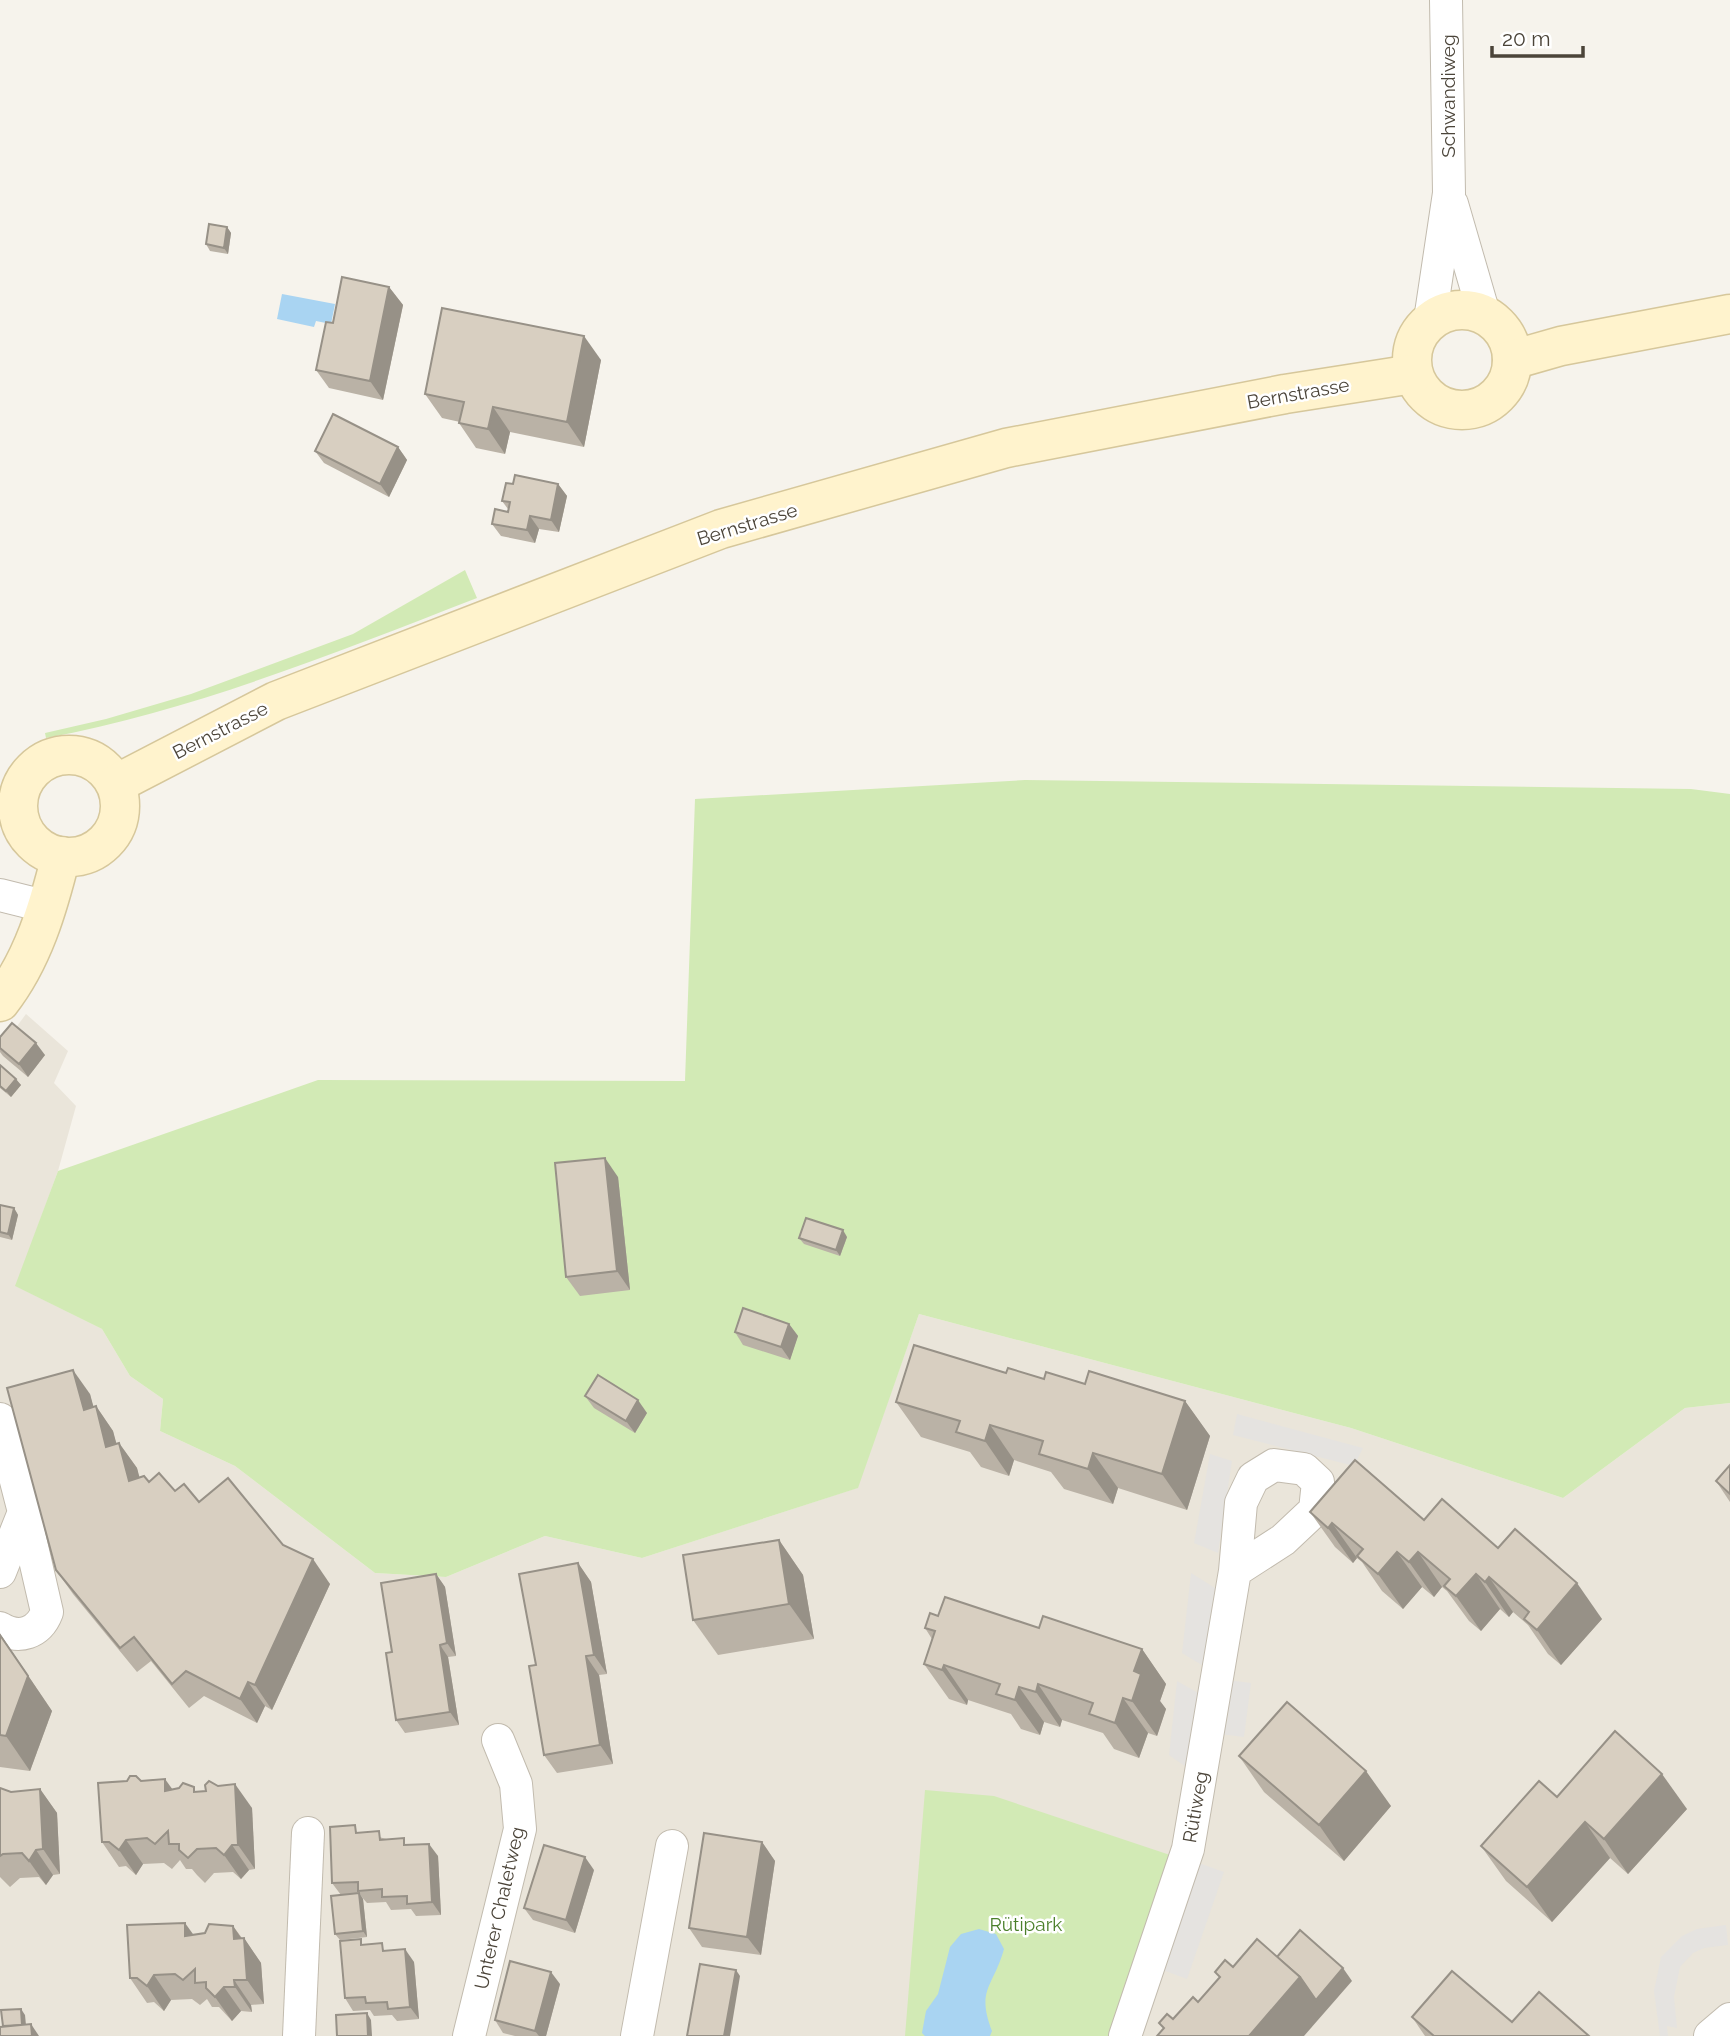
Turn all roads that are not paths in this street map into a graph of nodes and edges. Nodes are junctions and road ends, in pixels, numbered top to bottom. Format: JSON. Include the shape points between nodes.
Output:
{"nodes":[{"id":1,"x":1446,"y":0,"type":"edge"},
{"id":2,"x":1449,"y":193,"type":"junction"},
{"id":3,"x":1484,"y":314,"type":"junction"},
{"id":4,"x":1730,"y":314,"type":"edge"},
{"id":5,"x":1430,"y":320,"type":"junction"},
{"id":6,"x":1512,"y":359,"type":"junction"},
{"id":7,"x":1413,"y":374,"type":"junction"},
{"id":8,"x":116,"y":784,"type":"junction"},
{"id":9,"x":9,"y":797,"type":"edge"},
{"id":10,"x":61,"y":856,"type":"junction"},
{"id":11,"x":0,"y":895,"type":"edge"},
{"id":12,"x":48,"y":907,"type":"junction"},
{"id":13,"x":0,"y":1002,"type":"edge"},
{"id":14,"x":0,"y":1419,"type":"edge"},
{"id":15,"x":24,"y":1512,"type":"junction"},
{"id":16,"x":1235,"y":1571,"type":"dead end"},
{"id":17,"x":0,"y":1572,"type":"edge"},
{"id":18,"x":0,"y":1628,"type":"edge"},
{"id":19,"x":498,"y":1740,"type":"dead end"},
{"id":20,"x":309,"y":1833,"type":"dead end"},
{"id":21,"x":672,"y":1846,"type":"dead end"},
{"id":22,"x":1730,"y":2019,"type":"edge"},
{"id":23,"x":299,"y":2036,"type":"edge"},
{"id":24,"x":469,"y":2036,"type":"edge"},
{"id":25,"x":636,"y":2036,"type":"edge"},
{"id":26,"x":1125,"y":2036,"type":"edge"},
{"id":27,"x":1710,"y":2036,"type":"edge"}],
"edges":[{"from":1,"to":2,"type":"street","name":"Schwandiweg"},
{"from":2,"to":3,"type":"street","name":"Schwandiweg"},
{"from":2,"to":5,"type":"street","name":"Schwandiweg"},
{"from":3,"to":5,"type":"main road","via":[[1456,309]]},
{"from":3,"to":6,"type":"main road","via":[[1505,333]]},
{"from":4,"to":6,"type":"main road"},
{"from":5,"to":7,"type":"main road","via":[[1413,344]]},
{"from":6,"to":7,"type":"main road","via":[[1511,374],[1500,392],[1471,410],[1456,410],[1429,399]]},
{"from":7,"to":8,"type":"main road","name":"Bernstrasse","via":[[1006,448],[721,529],[276,701]]},
{"from":8,"to":9,"type":"main road","via":[[97,762],[70,754],[42,762]]},
{"from":8,"to":10,"type":"main road","via":[[120,815],[110,836],[92,852]]},
{"from":9,"to":10,"type":"main road","via":[[27,836],[48,853]]},
{"from":10,"to":12,"type":"main road"},
{"from":11,"to":12,"type":"street"},
{"from":12,"to":13,"type":"main road","via":[[27,960]]},
{"from":14,"to":15,"type":"street"},
{"from":15,"to":17,"type":"street"},
{"from":15,"to":18,"type":"street","via":[[47,1612],[31,1632],[14,1635]]},
{"from":16,"to":26,"type":"street","name":"Rütiweg","via":[[1188,1849]]},
{"from":19,"to":24,"type":"street","name":"Unterer Chaletweg","via":[[516,1784],[520,1829]]},
{"from":20,"to":23,"type":"street"},
{"from":21,"to":25,"type":"street"},
{"from":22,"to":27,"type":"street"}]}
